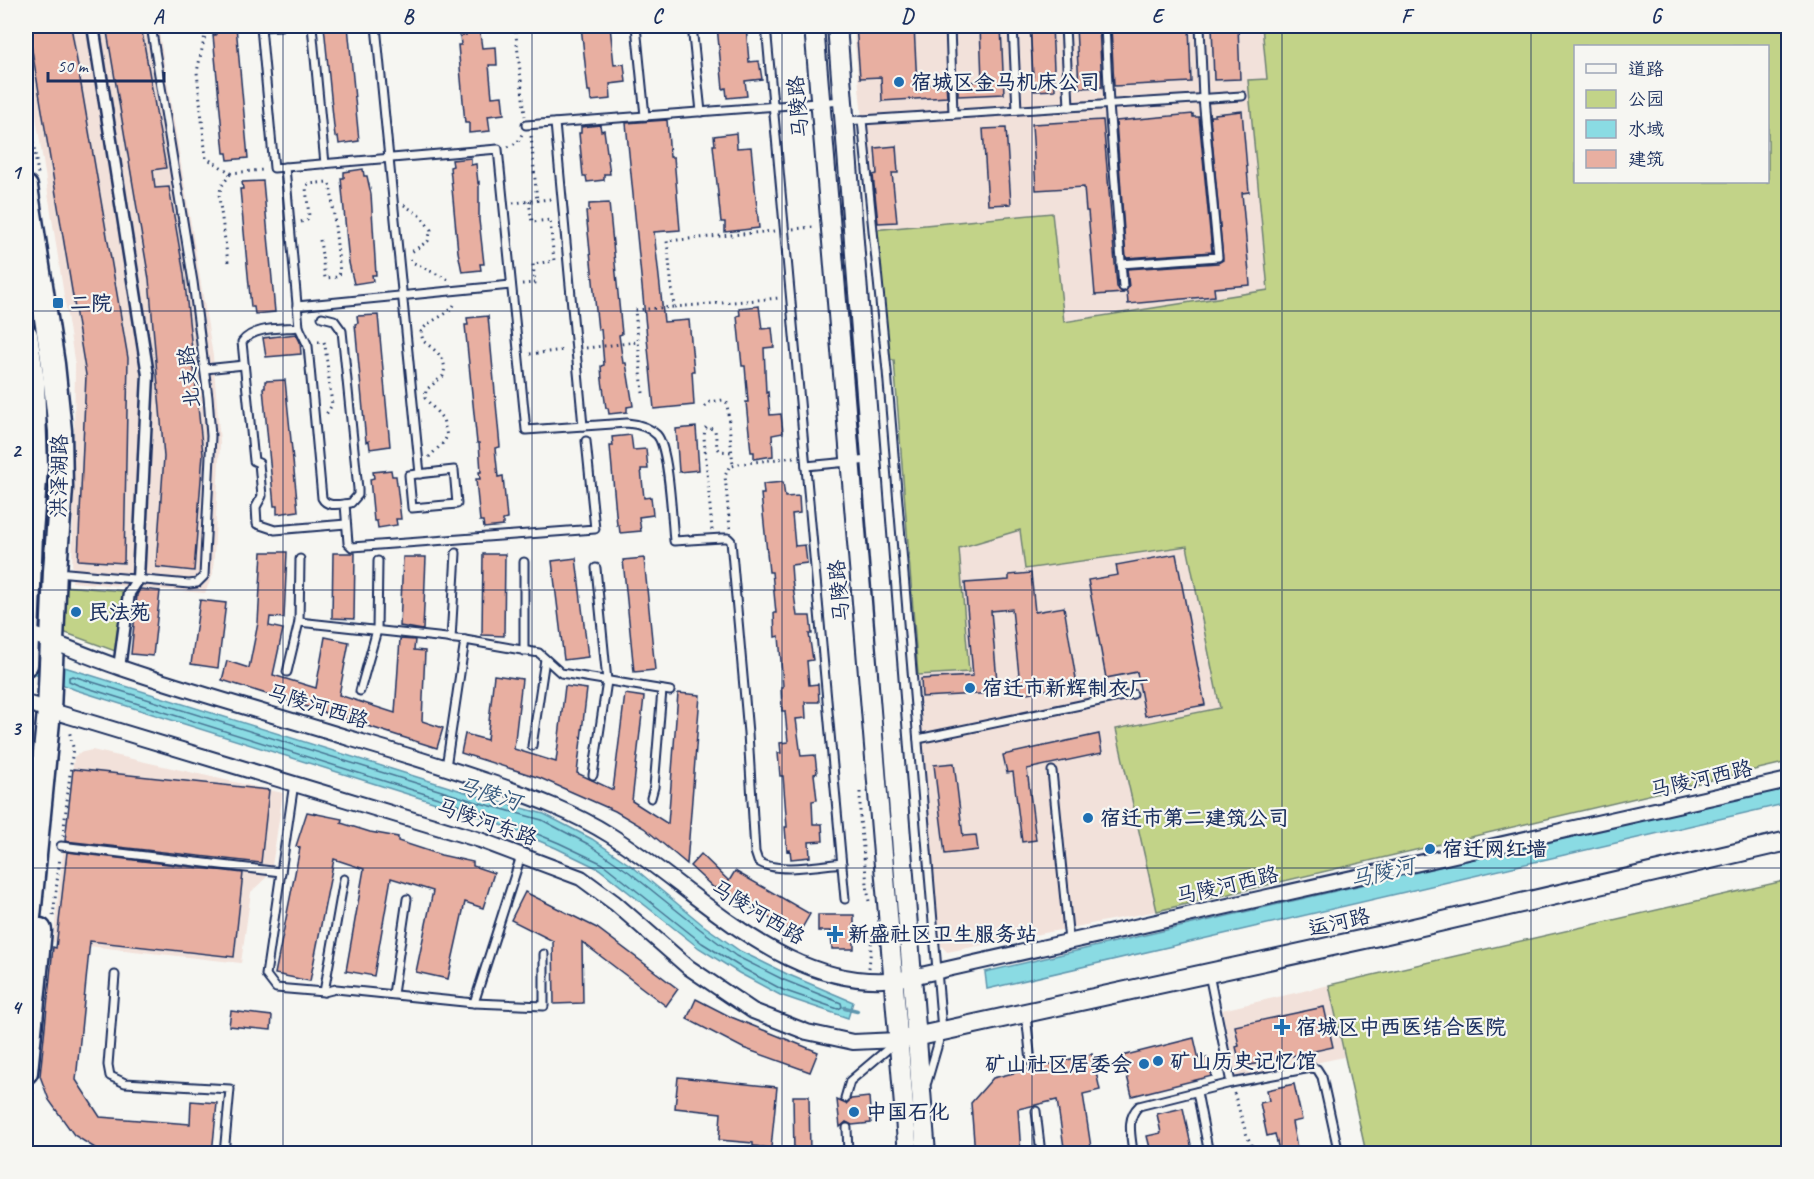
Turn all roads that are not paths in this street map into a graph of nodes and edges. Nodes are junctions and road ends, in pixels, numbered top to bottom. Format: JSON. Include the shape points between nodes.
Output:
{"nodes":[{"id":1,"x":93,"y":26,"type":"edge"},
{"id":2,"x":151,"y":26,"type":"edge"},
{"id":3,"x":281,"y":26,"type":"edge"},
{"id":4,"x":312,"y":26,"type":"edge"},
{"id":5,"x":376,"y":26,"type":"edge"},
{"id":6,"x":636,"y":26,"type":"edge"},
{"id":7,"x":693,"y":26,"type":"edge"},
{"id":8,"x":766,"y":26,"type":"edge"},
{"id":9,"x":814,"y":26,"type":"edge"},
{"id":10,"x":837,"y":26,"type":"edge"},
{"id":11,"x":950,"y":26,"type":"edge"},
{"id":12,"x":1013,"y":26,"type":"edge"},
{"id":13,"x":1065,"y":26,"type":"edge"},
{"id":14,"x":1105,"y":26,"type":"edge"},
{"id":15,"x":1200,"y":26,"type":"edge"},
{"id":16,"x":1242,"y":96,"type":"dead end"},
{"id":17,"x":1203,"y":98,"type":"junction"},
{"id":18,"x":843,"y":100,"type":"junction"},
{"id":19,"x":820,"y":102,"type":"junction"},
{"id":20,"x":1109,"y":104,"type":"junction"},
{"id":21,"x":773,"y":106,"type":"junction"},
{"id":22,"x":1069,"y":106,"type":"junction"},
{"id":23,"x":1017,"y":110,"type":"junction"},
{"id":24,"x":701,"y":112,"type":"junction"},
{"id":25,"x":953,"y":114,"type":"junction"},
{"id":26,"x":645,"y":116,"type":"junction"},
{"id":27,"x":853,"y":120,"type":"junction"},
{"id":28,"x":555,"y":123,"type":"junction"},
{"id":29,"x":528,"y":125,"type":"road end"},
{"id":30,"x":389,"y":158,"type":"junction"},
{"id":31,"x":325,"y":164,"type":"junction"},
{"id":32,"x":285,"y":167,"type":"junction"},
{"id":33,"x":26,"y":187,"type":"edge"},
{"id":34,"x":1121,"y":264,"type":"junction"},
{"id":35,"x":511,"y":285,"type":"junction"},
{"id":36,"x":1123,"y":287,"type":"dead end"},
{"id":37,"x":297,"y":306,"type":"junction"},
{"id":38,"x":322,"y":317,"type":"dead end"},
{"id":39,"x":299,"y":327,"type":"junction"},
{"id":40,"x":26,"y":335,"type":"edge"},
{"id":41,"x":244,"y":365,"type":"junction"},
{"id":42,"x":206,"y":369,"type":"junction"},
{"id":43,"x":583,"y":426,"type":"junction"},
{"id":44,"x":586,"y":441,"type":"dead end"},
{"id":45,"x":871,"y":460,"type":"junction"},
{"id":46,"x":850,"y":462,"type":"junction"},
{"id":47,"x":806,"y":466,"type":"junction"},
{"id":48,"x":420,"y":474,"type":"junction"},
{"id":49,"x":345,"y":504,"type":"junction"},
{"id":50,"x":346,"y":524,"type":"junction"},
{"id":51,"x":28,"y":532,"type":"edge"},
{"id":52,"x":456,"y":553,"type":"dead end"},
{"id":53,"x":300,"y":559,"type":"dead end"},
{"id":54,"x":378,"y":561,"type":"dead end"},
{"id":55,"x":524,"y":562,"type":"dead end"},
{"id":56,"x":596,"y":568,"type":"dead end"},
{"id":57,"x":54,"y":571,"type":"junction"},
{"id":58,"x":138,"y":579,"type":"junction"},
{"id":59,"x":299,"y":622,"type":"junction"},
{"id":60,"x":377,"y":630,"type":"junction"},
{"id":61,"x":26,"y":632,"type":"edge"},
{"id":62,"x":452,"y":639,"type":"junction"},
{"id":63,"x":465,"y":640,"type":"junction"},
{"id":64,"x":52,"y":641,"type":"junction"},
{"id":65,"x":524,"y":651,"type":"junction"},
{"id":66,"x":545,"y":659,"type":"junction"},
{"id":67,"x":26,"y":664,"type":"edge"},
{"id":68,"x":119,"y":668,"type":"junction"},
{"id":69,"x":287,"y":672,"type":"dead end"},
{"id":70,"x":607,"y":681,"type":"junction"},
{"id":71,"x":360,"y":692,"type":"dead end"},
{"id":72,"x":1133,"y":694,"type":"dead end"},
{"id":73,"x":26,"y":703,"type":"edge"},
{"id":74,"x":53,"y":706,"type":"junction"},
{"id":75,"x":918,"y":739,"type":"junction"},
{"id":76,"x":532,"y":746,"type":"dead end"},
{"id":77,"x":446,"y":767,"type":"junction"},
{"id":78,"x":1052,"y":771,"type":"dead end"},
{"id":79,"x":593,"y":775,"type":"dead end"},
{"id":80,"x":1788,"y":780,"type":"edge"},
{"id":81,"x":294,"y":783,"type":"junction"},
{"id":82,"x":651,"y":798,"type":"dead end"},
{"id":83,"x":1788,"y":841,"type":"edge"},
{"id":84,"x":61,"y":846,"type":"dead end"},
{"id":85,"x":521,"y":855,"type":"junction"},
{"id":86,"x":842,"y":863,"type":"junction"},
{"id":87,"x":281,"y":872,"type":"junction"},
{"id":88,"x":344,"y":879,"type":"dead end"},
{"id":89,"x":406,"y":899,"type":"dead end"},
{"id":90,"x":845,"y":899,"type":"dead end"},
{"id":91,"x":1069,"y":941,"type":"junction"},
{"id":92,"x":26,"y":948,"type":"edge"},
{"id":93,"x":544,"y":954,"type":"dead end"},
{"id":94,"x":937,"y":971,"type":"junction"},
{"id":95,"x":1209,"y":974,"type":"junction"},
{"id":96,"x":115,"y":975,"type":"dead end"},
{"id":97,"x":903,"y":979,"type":"junction"},
{"id":98,"x":324,"y":992,"type":"junction"},
{"id":99,"x":393,"y":994,"type":"junction"},
{"id":100,"x":474,"y":1002,"type":"junction"},
{"id":101,"x":1025,"y":1011,"type":"junction"},
{"id":102,"x":942,"y":1030,"type":"junction"},
{"id":103,"x":907,"y":1038,"type":"junction"},
{"id":104,"x":1031,"y":1062,"type":"dead end"},
{"id":105,"x":26,"y":1072,"type":"edge"},
{"id":106,"x":1231,"y":1083,"type":"junction"},
{"id":107,"x":1197,"y":1092,"type":"junction"},
{"id":108,"x":845,"y":1098,"type":"dead end"},
{"id":109,"x":922,"y":1098,"type":"junction"},
{"id":110,"x":1036,"y":1111,"type":"dead end"},
{"id":111,"x":847,"y":1128,"type":"dead end"},
{"id":112,"x":224,"y":1154,"type":"edge"},
{"id":113,"x":848,"y":1154,"type":"edge"},
{"id":114,"x":908,"y":1154,"type":"edge"},
{"id":115,"x":926,"y":1154,"type":"edge"},
{"id":116,"x":1041,"y":1154,"type":"edge"},
{"id":117,"x":1134,"y":1154,"type":"edge"},
{"id":118,"x":1209,"y":1154,"type":"edge"},
{"id":119,"x":1339,"y":1154,"type":"edge"}],
"edges":[{"from":1,"to":58,"type":"street","via":[[148,375]]},
{"from":2,"to":42,"type":"lane","name":"北支路"},
{"from":3,"to":32,"type":"lane","via":[[261,27],[274,168]]},
{"from":4,"to":31,"type":"lane"},
{"from":5,"to":30,"type":"lane"},
{"from":6,"to":26,"type":"lane"},
{"from":7,"to":24,"type":"lane"},
{"from":8,"to":21,"type":"lane"},
{"from":9,"to":19,"type":"street","name":"马陵路"},
{"from":10,"to":18,"type":"street","name":"马陵路"},
{"from":11,"to":25,"type":"lane"},
{"from":12,"to":23,"type":"lane"},
{"from":13,"to":22,"type":"lane"},
{"from":14,"to":20,"type":"lane"},
{"from":15,"to":17,"type":"lane"},
{"from":16,"to":17,"type":"lane"},
{"from":17,"to":20,"type":"lane"},
{"from":17,"to":34,"type":"lane","via":[[1218,258]]},
{"from":18,"to":19,"type":"lane"},
{"from":18,"to":27,"type":"street","name":"马陵路"},
{"from":19,"to":21,"type":"lane"},
{"from":19,"to":46,"type":"street","name":"马陵路"},
{"from":20,"to":22,"type":"lane"},
{"from":20,"to":34,"type":"lane"},
{"from":21,"to":24,"type":"lane"},
{"from":21,"to":47,"type":"lane"},
{"from":22,"to":23,"type":"lane"},
{"from":23,"to":25,"type":"lane"},
{"from":24,"to":26,"type":"lane"},
{"from":25,"to":27,"type":"lane"},
{"from":26,"to":28,"type":"lane"},
{"from":27,"to":45,"type":"street","name":"马陵路"},
{"from":27,"to":75,"type":"lane","via":[[887,370]]},
{"from":28,"to":29,"type":"lane"},
{"from":28,"to":43,"type":"lane"},
{"from":30,"to":31,"type":"lane"},
{"from":30,"to":35,"type":"lane","via":[[498,149]]},
{"from":30,"to":48,"type":"lane"},
{"from":31,"to":32,"type":"lane"},
{"from":32,"to":37,"type":"lane"},
{"from":33,"to":57,"type":"main road","name":"洪泽湖路","via":[[60,431],[62,488]]},
{"from":34,"to":36,"type":"lane"},
{"from":35,"to":37,"type":"lane"},
{"from":35,"to":43,"type":"lane","via":[[526,430]]},
{"from":37,"to":39,"type":"lane"},
{"from":38,"to":49,"type":"lane","via":[[334,320],[342,331],[358,495]]},
{"from":39,"to":41,"type":"lane","via":[[247,335],[242,342]]},
{"from":39,"to":49,"type":"lane","via":[[307,343],[322,498],[328,504]]},
{"from":40,"to":51,"type":"main road","name":"洪泽湖路","via":[[36,437]]},
{"from":41,"to":42,"type":"lane"},
{"from":41,"to":50,"type":"lane","via":[[254,462],[259,463],[262,496],[256,507],[257,524],[275,530]]},
{"from":42,"to":58,"type":"lane","name":"北支路","via":[[211,436],[204,576],[189,584]]},
{"from":43,"to":86,"type":"lane","via":[[635,424],[658,436],[664,452],[674,541],[731,541],[758,861],[792,869]]},
{"from":44,"to":50,"type":"lane","via":[[595,529],[352,547]]},
{"from":45,"to":46,"type":"lane"},
{"from":45,"to":97,"type":"street","name":"马陵路"},
{"from":46,"to":47,"type":"lane"},
{"from":46,"to":97,"type":"street","name":"马陵路"},
{"from":47,"to":86,"type":"lane"},
{"from":48,"to":48,"type":"lane","via":[[454,470],[457,504],[412,508],[410,475]]},
{"from":49,"to":50,"type":"lane"},
{"from":51,"to":61,"type":"main road","name":"洪泽湖路"},
{"from":52,"to":62,"type":"lane"},
{"from":53,"to":59,"type":"lane"},
{"from":54,"to":60,"type":"lane"},
{"from":55,"to":65,"type":"lane"},
{"from":56,"to":70,"type":"lane"},
{"from":57,"to":58,"type":"lane","name":"北支路"},
{"from":57,"to":64,"type":"main road","name":"洪泽湖路"},
{"from":58,"to":68,"type":"street","via":[[129,593]]},
{"from":59,"to":60,"type":"lane"},
{"from":59,"to":69,"type":"lane"},
{"from":60,"to":62,"type":"lane"},
{"from":60,"to":71,"type":"lane"},
{"from":61,"to":64,"type":"street","name":"马陵河西路"},
{"from":61,"to":67,"type":"main road","name":"洪泽湖路"},
{"from":62,"to":63,"type":"lane"},
{"from":63,"to":65,"type":"lane"},
{"from":63,"to":77,"type":"lane"},
{"from":64,"to":68,"type":"street","name":"马陵河西路"},
{"from":64,"to":74,"type":"main road","name":"洪泽湖路"},
{"from":65,"to":66,"type":"lane","via":[[539,653]]},
{"from":66,"to":70,"type":"lane","via":[[561,673]]},
{"from":66,"to":76,"type":"lane"},
{"from":68,"to":77,"type":"street","name":"马陵河西路"},
{"from":70,"to":79,"type":"lane"},
{"from":70,"to":82,"type":"lane","via":[[666,691]]},
{"from":72,"to":75,"type":"lane"},
{"from":73,"to":74,"type":"street","name":"马陵河东路"},
{"from":74,"to":81,"type":"street","name":"马陵河东路"},
{"from":74,"to":92,"type":"main road","name":"洪泽湖路"},
{"from":74,"to":105,"type":"main road"},
{"from":75,"to":94,"type":"lane"},
{"from":77,"to":97,"type":"street","name":"马陵河西路","via":[[521,793],[610,834],[702,904],[785,956],[831,975]]},
{"from":78,"to":91,"type":"lane"},
{"from":80,"to":91,"type":"street","name":"马陵河西路"},
{"from":81,"to":85,"type":"street","name":"马陵河东路"},
{"from":81,"to":87,"type":"lane"},
{"from":83,"to":95,"type":"street","name":"运河路"},
{"from":84,"to":87,"type":"lane"},
{"from":85,"to":100,"type":"lane"},
{"from":85,"to":103,"type":"street","name":"马陵河东路","via":[[581,878],[688,967],[753,1011],[807,1032],[852,1042]]},
{"from":86,"to":90,"type":"lane"},
{"from":87,"to":98,"type":"lane","via":[[266,975],[276,988]]},
{"from":88,"to":98,"type":"lane"},
{"from":89,"to":99,"type":"lane"},
{"from":91,"to":94,"type":"street","name":"马陵河西路"},
{"from":93,"to":100,"type":"lane","via":[[544,1006]]},
{"from":94,"to":97,"type":"street","name":"马陵河西路"},
{"from":94,"to":102,"type":"lane"},
{"from":95,"to":101,"type":"street","name":"运河路"},
{"from":95,"to":106,"type":"lane"},
{"from":96,"to":112,"type":"lane","via":[[110,1076],[125,1083],[230,1089]]},
{"from":97,"to":103,"type":"street","name":"马陵路"},
{"from":98,"to":99,"type":"lane","via":[[336,989]]},
{"from":99,"to":100,"type":"lane"},
{"from":101,"to":102,"type":"street","name":"运河路"},
{"from":101,"to":104,"type":"lane"},
{"from":102,"to":103,"type":"street","name":"运河路"},
{"from":102,"to":109,"type":"lane"},
{"from":103,"to":108,"type":"lane","via":[[850,1081]]},
{"from":103,"to":109,"type":"street","name":"马陵路"},
{"from":103,"to":114,"type":"street","name":"马陵路"},
{"from":106,"to":107,"type":"lane"},
{"from":106,"to":119,"type":"lane","via":[[1303,1068],[1317,1069],[1326,1088]]},
{"from":107,"to":117,"type":"lane","via":[[1139,1106],[1130,1120]]},
{"from":107,"to":118,"type":"lane"},
{"from":109,"to":115,"type":"street","name":"马陵路"},
{"from":110,"to":116,"type":"lane"},
{"from":111,"to":113,"type":"lane"}]}
